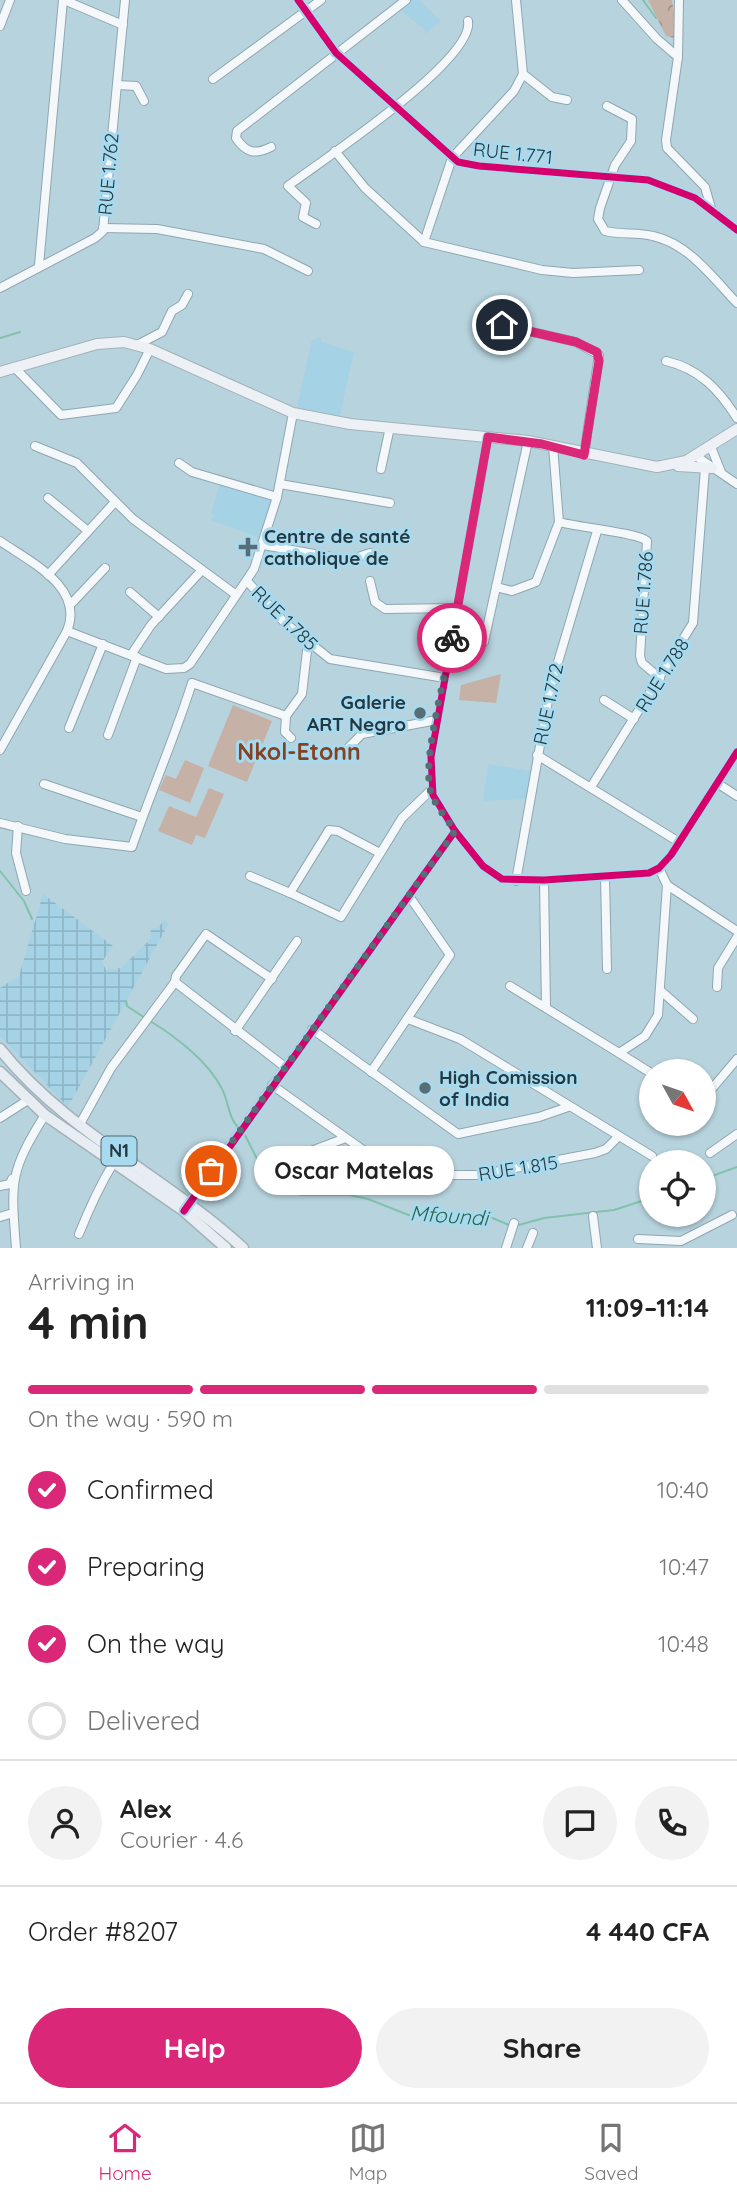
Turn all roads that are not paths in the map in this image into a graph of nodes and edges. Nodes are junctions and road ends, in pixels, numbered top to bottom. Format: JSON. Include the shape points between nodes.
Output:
{"nodes":[{"id":1,"x":10,"y":0,"type":"edge"},
{"id":2,"x":64,"y":0,"type":"edge"},
{"id":3,"x":125,"y":0,"type":"edge"},
{"id":4,"x":298,"y":0,"type":"edge"},
{"id":5,"x":321,"y":0,"type":"edge"},
{"id":6,"x":406,"y":0,"type":"edge"},
{"id":7,"x":516,"y":0,"type":"edge"},
{"id":8,"x":622,"y":0,"type":"edge"},
{"id":9,"x":679,"y":0,"type":"edge"},
{"id":10,"x":306,"y":12,"type":"junction"},
{"id":11,"x":468,"y":21,"type":"dead end"},
{"id":12,"x":123,"y":25,"type":"junction"},
{"id":13,"x":0,"y":26,"type":"edge"},
{"id":14,"x":336,"y":53,"type":"junction"},
{"id":15,"x":678,"y":57,"type":"junction"},
{"id":16,"x":523,"y":74,"type":"junction"},
{"id":17,"x":213,"y":79,"type":"dead end"},
{"id":18,"x":117,"y":85,"type":"junction"},
{"id":19,"x":567,"y":100,"type":"dead end"},
{"id":20,"x":144,"y":101,"type":"dead end"},
{"id":21,"x":607,"y":106,"type":"dead end"},
{"id":22,"x":395,"y":107,"type":"junction"},
{"id":23,"x":271,"y":147,"type":"dead end"},
{"id":24,"x":335,"y":151,"type":"junction"},
{"id":25,"x":452,"y":158,"type":"junction"},
{"id":26,"x":610,"y":177,"type":"junction"},
{"id":27,"x":711,"y":208,"type":"junction"},
{"id":28,"x":316,"y":224,"type":"dead end"},
{"id":29,"x":103,"y":228,"type":"junction"},
{"id":30,"x":737,"y":230,"type":"edge"},
{"id":31,"x":424,"y":242,"type":"junction"},
{"id":32,"x":39,"y":265,"type":"junction"},
{"id":33,"x":639,"y":270,"type":"dead end"},
{"id":34,"x":308,"y":271,"type":"dead end"},
{"id":35,"x":0,"y":288,"type":"edge"},
{"id":36,"x":188,"y":294,"type":"dead end"},
{"id":37,"x":737,"y":303,"type":"edge"},
{"id":38,"x":502,"y":325,"type":"dead end"},
{"id":39,"x":137,"y":345,"type":"junction"},
{"id":40,"x":150,"y":349,"type":"junction"},
{"id":41,"x":666,"y":362,"type":"dead end"},
{"id":42,"x":14,"y":367,"type":"junction"},
{"id":43,"x":0,"y":372,"type":"edge"},
{"id":44,"x":293,"y":413,"type":"junction"},
{"id":45,"x":737,"y":418,"type":"edge"},
{"id":46,"x":390,"y":427,"type":"junction"},
{"id":47,"x":737,"y":429,"type":"edge"},
{"id":48,"x":488,"y":437,"type":"junction"},
{"id":49,"x":528,"y":441,"type":"junction"},
{"id":50,"x":35,"y":446,"type":"dead end"},
{"id":51,"x":553,"y":446,"type":"junction"},
{"id":52,"x":711,"y":447,"type":"junction"},
{"id":53,"x":584,"y":455,"type":"junction"},
{"id":54,"x":696,"y":456,"type":"junction"},
{"id":55,"x":179,"y":463,"type":"dead end"},
{"id":56,"x":674,"y":466,"type":"junction"},
{"id":57,"x":381,"y":469,"type":"dead end"},
{"id":58,"x":712,"y":470,"type":"junction"},
{"id":59,"x":280,"y":484,"type":"junction"},
{"id":60,"x":737,"y":484,"type":"edge"},
{"id":61,"x":277,"y":497,"type":"junction"},
{"id":62,"x":48,"y":498,"type":"dead end"},
{"id":63,"x":115,"y":502,"type":"junction"},
{"id":64,"x":390,"y":503,"type":"dead end"},
{"id":65,"x":559,"y":522,"type":"junction"},
{"id":66,"x":88,"y":531,"type":"junction"},
{"id":67,"x":597,"y":531,"type":"junction"},
{"id":68,"x":0,"y":541,"type":"edge"},
{"id":69,"x":263,"y":545,"type":"junction"},
{"id":70,"x":370,"y":553,"type":"dead end"},
{"id":71,"x":105,"y":568,"type":"dead end"},
{"id":72,"x":202,"y":569,"type":"junction"},
{"id":73,"x":48,"y":575,"type":"junction"},
{"id":74,"x":247,"y":581,"type":"junction"},
{"id":75,"x":370,"y":581,"type":"dead end"},
{"id":76,"x":496,"y":587,"type":"junction"},
{"id":77,"x":130,"y":592,"type":"dead end"},
{"id":78,"x":234,"y":594,"type":"junction"},
{"id":79,"x":71,"y":604,"type":"junction"},
{"id":80,"x":457,"y":608,"type":"junction"},
{"id":81,"x":159,"y":617,"type":"junction"},
{"id":82,"x":67,"y":631,"type":"junction"},
{"id":83,"x":308,"y":642,"type":"junction"},
{"id":84,"x":484,"y":642,"type":"dead end"},
{"id":85,"x":103,"y":644,"type":"junction"},
{"id":86,"x":134,"y":656,"type":"junction"},
{"id":87,"x":184,"y":668,"type":"junction"},
{"id":88,"x":445,"y":678,"type":"junction"},
{"id":89,"x":660,"y":678,"type":"junction"},
{"id":90,"x":192,"y":683,"type":"junction"},
{"id":91,"x":604,"y":700,"type":"dead end"},
{"id":92,"x":286,"y":716,"type":"junction"},
{"id":93,"x":634,"y":719,"type":"junction"},
{"id":94,"x":437,"y":720,"type":"junction"},
{"id":95,"x":69,"y":728,"type":"dead end"},
{"id":96,"x":108,"y":735,"type":"dead end"},
{"id":97,"x":291,"y":738,"type":"dead end"},
{"id":98,"x":0,"y":750,"type":"edge"},
{"id":99,"x":346,"y":750,"type":"dead end"},
{"id":100,"x":737,"y":752,"type":"edge"},
{"id":101,"x":537,"y":754,"type":"junction"},
{"id":102,"x":717,"y":783,"type":"junction"},
{"id":103,"x":44,"y":784,"type":"dead end"},
{"id":104,"x":591,"y":787,"type":"junction"},
{"id":105,"x":430,"y":790,"type":"junction"},
{"id":106,"x":737,"y":796,"type":"edge"},
{"id":107,"x":142,"y":817,"type":"junction"},
{"id":108,"x":0,"y":823,"type":"edge"},
{"id":109,"x":18,"y":826,"type":"junction"},
{"id":110,"x":455,"y":831,"type":"junction"},
{"id":111,"x":679,"y":842,"type":"junction"},
{"id":112,"x":380,"y":853,"type":"junction"},
{"id":113,"x":659,"y":868,"type":"junction"},
{"id":114,"x":250,"y":876,"type":"dead end"},
{"id":115,"x":606,"y":877,"type":"junction"},
{"id":116,"x":544,"y":880,"type":"junction"},
{"id":117,"x":516,"y":881,"type":"junction"},
{"id":118,"x":667,"y":886,"type":"junction"},
{"id":119,"x":26,"y":891,"type":"dead end"},
{"id":120,"x":290,"y":893,"type":"junction"},
{"id":121,"x":409,"y":896,"type":"junction"},
{"id":122,"x":737,"y":931,"type":"edge"},
{"id":123,"x":737,"y":937,"type":"edge"},
{"id":124,"x":297,"y":941,"type":"dead end"},
{"id":125,"x":607,"y":969,"type":"dead end"},
{"id":126,"x":272,"y":979,"type":"junction"},
{"id":127,"x":175,"y":982,"type":"junction"},
{"id":128,"x":510,"y":986,"type":"dead end"},
{"id":129,"x":717,"y":987,"type":"dead end"},
{"id":130,"x":661,"y":991,"type":"junction"},
{"id":131,"x":546,"y":1007,"type":"junction"},
{"id":132,"x":408,"y":1019,"type":"junction"},
{"id":133,"x":693,"y":1019,"type":"dead end"},
{"id":134,"x":312,"y":1029,"type":"junction"},
{"id":135,"x":235,"y":1031,"type":"junction"},
{"id":136,"x":0,"y":1049,"type":"edge"},
{"id":137,"x":619,"y":1053,"type":"junction"},
{"id":138,"x":737,"y":1059,"type":"edge"},
{"id":139,"x":639,"y":1066,"type":"edge"},
{"id":140,"x":285,"y":1068,"type":"junction"},
{"id":141,"x":0,"y":1072,"type":"edge"},
{"id":142,"x":372,"y":1072,"type":"junction"},
{"id":143,"x":716,"y":1084,"type":"edge"},
{"id":144,"x":272,"y":1085,"type":"junction"},
{"id":145,"x":28,"y":1100,"type":"junction"},
{"id":146,"x":568,"y":1107,"type":"junction"},
{"id":147,"x":45,"y":1115,"type":"junction"},
{"id":148,"x":0,"y":1118,"type":"edge"},
{"id":149,"x":80,"y":1124,"type":"junction"},
{"id":150,"x":737,"y":1134,"type":"edge"},
{"id":151,"x":618,"y":1137,"type":"junction"},
{"id":152,"x":343,"y":1139,"type":"junction"},
{"id":153,"x":641,"y":1150,"type":"edge"},
{"id":154,"x":714,"y":1150,"type":"edge"},
{"id":155,"x":295,"y":1157,"type":"dead end"},
{"id":156,"x":114,"y":1163,"type":"junction"},
{"id":157,"x":14,"y":1173,"type":"junction"},
{"id":158,"x":0,"y":1186,"type":"edge"},
{"id":159,"x":186,"y":1206,"type":"junction"},
{"id":160,"x":13,"y":1213,"type":"junction"},
{"id":161,"x":732,"y":1215,"type":"dead end"},
{"id":162,"x":593,"y":1216,"type":"dead end"},
{"id":163,"x":0,"y":1217,"type":"edge"},
{"id":164,"x":512,"y":1227,"type":"dead end"},
{"id":165,"x":533,"y":1233,"type":"dead end"},
{"id":166,"x":79,"y":1234,"type":"dead end"},
{"id":167,"x":638,"y":1239,"type":"dead end"},
{"id":168,"x":681,"y":1244,"type":"edge"},
{"id":169,"x":16,"y":1248,"type":"edge"},
{"id":170,"x":226,"y":1248,"type":"edge"},
{"id":171,"x":243,"y":1248,"type":"edge"},
{"id":172,"x":506,"y":1248,"type":"edge"},
{"id":173,"x":527,"y":1248,"type":"edge"},
{"id":174,"x":597,"y":1248,"type":"edge"}],
"edges":[{"from":1,"to":13,"type":"street"},
{"from":2,"to":12,"type":"street"},
{"from":2,"to":32,"type":"street"},
{"from":3,"to":12,"type":"street","name":"RUE 1.762"},
{"from":4,"to":10,"type":"street","name":"RUE 1.771"},
{"from":5,"to":10,"type":"street"},
{"from":6,"to":14,"type":"street"},
{"from":7,"to":16,"type":"street"},
{"from":8,"to":15,"type":"street"},
{"from":9,"to":15,"type":"street"},
{"from":10,"to":14,"type":"street","name":"RUE 1.771"},
{"from":10,"to":17,"type":"street"},
{"from":11,"to":22,"type":"street","via":[[469,33],[454,55]]},
{"from":12,"to":18,"type":"street","name":"RUE 1.762"},
{"from":14,"to":22,"type":"street","name":"RUE 1.771"},
{"from":14,"to":23,"type":"street","via":[[237,131],[236,138],[248,151],[259,153]]},
{"from":15,"to":27,"type":"street","via":[[667,148],[705,187]]},
{"from":16,"to":19,"type":"street","via":[[552,97]]},
{"from":16,"to":25,"type":"street","via":[[514,91]]},
{"from":18,"to":20,"type":"street","via":[[136,86]]},
{"from":18,"to":29,"type":"street","name":"RUE 1.762"},
{"from":21,"to":26,"type":"street","via":[[632,119],[631,141]]},
{"from":22,"to":24,"type":"street"},
{"from":22,"to":25,"type":"street","name":"RUE 1.771"},
{"from":24,"to":28,"type":"street","via":[[288,186],[306,203],[303,217]]},
{"from":24,"to":31,"type":"street","via":[[365,188]]},
{"from":25,"to":26,"type":"street","name":"RUE 1.771","via":[[466,165]]},
{"from":25,"to":31,"type":"street"},
{"from":26,"to":27,"type":"street","name":"RUE 1.771","via":[[648,180],[681,190]]},
{"from":26,"to":37,"type":"street","via":[[598,219],[605,231],[654,236],[679,245]]},
{"from":27,"to":30,"type":"street","name":"RUE 1.771"},
{"from":29,"to":32,"type":"street","name":"RUE 1.762","via":[[95,238]]},
{"from":29,"to":34,"type":"street","via":[[157,229],[264,249]]},
{"from":31,"to":33,"type":"street","via":[[542,270]]},
{"from":32,"to":35,"type":"street","name":"RUE 1.762"},
{"from":36,"to":39,"type":"street","via":[[172,311],[162,332]]},
{"from":38,"to":53,"type":"street","via":[[576,342],[599,355]]},
{"from":39,"to":40,"type":"main road"},
{"from":39,"to":42,"type":"main road","via":[[97,344]]},
{"from":40,"to":42,"type":"street","via":[[116,408],[68,415],[55,411]]},
{"from":40,"to":44,"type":"main road"},
{"from":41,"to":45,"type":"street","via":[[691,369],[714,386]]},
{"from":42,"to":43,"type":"main road"},
{"from":44,"to":46,"type":"main road"},
{"from":44,"to":59,"type":"street"},
{"from":46,"to":48,"type":"main road"},
{"from":46,"to":57,"type":"street"},
{"from":47,"to":52,"type":"main road"},
{"from":48,"to":49,"type":"main road"},
{"from":48,"to":80,"type":"street"},
{"from":49,"to":51,"type":"main road"},
{"from":49,"to":76,"type":"street"},
{"from":50,"to":63,"type":"street","via":[[77,463]]},
{"from":51,"to":53,"type":"main road"},
{"from":51,"to":65,"type":"street"},
{"from":52,"to":54,"type":"main road"},
{"from":52,"to":58,"type":"street"},
{"from":53,"to":56,"type":"main road","via":[[632,465]]},
{"from":54,"to":56,"type":"main road"},
{"from":54,"to":58,"type":"street"},
{"from":55,"to":61,"type":"street","via":[[192,472]]},
{"from":56,"to":58,"type":"main road"},
{"from":58,"to":60,"type":"street"},
{"from":58,"to":89,"type":"street","name":"RUE 1.788","via":[[693,623]]},
{"from":59,"to":61,"type":"street"},
{"from":59,"to":64,"type":"street"},
{"from":61,"to":69,"type":"street"},
{"from":62,"to":66,"type":"street"},
{"from":63,"to":66,"type":"street"},
{"from":63,"to":72,"type":"street"},
{"from":65,"to":67,"type":"street","name":"RUE 1.786"},
{"from":65,"to":76,"type":"street","via":[[536,582],[512,591]]},
{"from":66,"to":73,"type":"street"},
{"from":67,"to":89,"type":"street","name":"RUE 1.786","via":[[641,535],[647,541],[640,656]]},
{"from":67,"to":101,"type":"street","name":"RUE 1.772","via":[[558,658]]},
{"from":68,"to":73,"type":"street"},
{"from":69,"to":70,"type":"street","via":[[349,561]]},
{"from":69,"to":74,"type":"street"},
{"from":71,"to":79,"type":"street"},
{"from":72,"to":78,"type":"street"},
{"from":72,"to":81,"type":"street"},
{"from":73,"to":79,"type":"street"},
{"from":74,"to":78,"type":"street"},
{"from":74,"to":83,"type":"street","name":"RUE 1.785"},
{"from":75,"to":80,"type":"street","via":[[375,602],[385,609]]},
{"from":76,"to":84,"type":"street"},
{"from":77,"to":81,"type":"street"},
{"from":78,"to":87,"type":"street"},
{"from":79,"to":82,"type":"street"},
{"from":80,"to":88,"type":"street"},
{"from":81,"to":86,"type":"street"},
{"from":82,"to":85,"type":"street"},
{"from":82,"to":98,"type":"street"},
{"from":83,"to":88,"type":"street","name":"RUE 1.785","via":[[330,659]]},
{"from":83,"to":92,"type":"street","via":[[302,694]]},
{"from":85,"to":86,"type":"street"},
{"from":85,"to":95,"type":"street"},
{"from":86,"to":87,"type":"street","via":[[166,669]]},
{"from":86,"to":96,"type":"street"},
{"from":87,"to":90,"type":"street"},
{"from":88,"to":94,"type":"street"},
{"from":89,"to":93,"type":"street","name":"RUE 1.788"},
{"from":90,"to":92,"type":"street"},
{"from":90,"to":107,"type":"street"},
{"from":91,"to":93,"type":"street"},
{"from":92,"to":97,"type":"street","via":[[285,732]]},
{"from":93,"to":104,"type":"street","name":"RUE 1.788"},
{"from":94,"to":99,"type":"street","via":[[362,734]]},
{"from":94,"to":105,"type":"street"},
{"from":100,"to":102,"type":"street"},
{"from":101,"to":104,"type":"street"},
{"from":101,"to":117,"type":"street","name":"RUE 1.772"},
{"from":102,"to":106,"type":"street"},
{"from":102,"to":111,"type":"street"},
{"from":103,"to":107,"type":"street"},
{"from":104,"to":111,"type":"street"},
{"from":105,"to":110,"type":"street"},
{"from":105,"to":112,"type":"street","via":[[402,818]]},
{"from":107,"to":109,"type":"street","via":[[132,847],[65,839]]},
{"from":108,"to":109,"type":"street"},
{"from":109,"to":119,"type":"street","via":[[16,853]]},
{"from":110,"to":117,"type":"street","via":[[483,866],[502,879]]},
{"from":110,"to":121,"type":"street"},
{"from":111,"to":113,"type":"street"},
{"from":112,"to":120,"type":"street","via":[[329,830]]},
{"from":112,"to":120,"type":"street","via":[[341,917]]},
{"from":113,"to":115,"type":"street","via":[[637,876]]},
{"from":113,"to":118,"type":"street"},
{"from":114,"to":120,"type":"street"},
{"from":115,"to":116,"type":"street"},
{"from":115,"to":125,"type":"street"},
{"from":116,"to":117,"type":"street"},
{"from":116,"to":131,"type":"street"},
{"from":118,"to":122,"type":"street"},
{"from":118,"to":130,"type":"street"},
{"from":121,"to":132,"type":"street","via":[[450,955]]},
{"from":121,"to":134,"type":"street"},
{"from":123,"to":129,"type":"street","via":[[718,968]]},
{"from":124,"to":126,"type":"street"},
{"from":126,"to":127,"type":"street","via":[[207,933]]},
{"from":126,"to":135,"type":"street"},
{"from":127,"to":135,"type":"street"},
{"from":127,"to":149,"type":"street","via":[[117,1059]]},
{"from":128,"to":131,"type":"street"},
{"from":130,"to":133,"type":"street"},
{"from":130,"to":137,"type":"street","via":[[651,1030]]},
{"from":131,"to":137,"type":"street"},
{"from":132,"to":142,"type":"street"},
{"from":132,"to":146,"type":"street","via":[[460,1039]]},
{"from":134,"to":140,"type":"street"},
{"from":134,"to":142,"type":"street"},
{"from":135,"to":140,"type":"street"},
{"from":136,"to":149,"type":"highway","number":"N1","via":[[42,1094]]},
{"from":137,"to":139,"type":"street"},
{"from":138,"to":143,"type":"street"},
{"from":140,"to":144,"type":"street"},
{"from":141,"to":145,"type":"highway","number":"N1"},
{"from":142,"to":146,"type":"street","via":[[458,1134]]},
{"from":144,"to":152,"type":"street","name":"RUE 1.815"},
{"from":144,"to":159,"type":"street"},
{"from":145,"to":147,"type":"highway","number":"N1"},
{"from":145,"to":148,"type":"street"},
{"from":146,"to":151,"type":"street"},
{"from":147,"to":156,"type":"highway","number":"N1"},
{"from":147,"to":157,"type":"street"},
{"from":149,"to":159,"type":"highway","number":"N1"},
{"from":150,"to":154,"type":"street"},
{"from":151,"to":152,"type":"street","name":"RUE 1.815","via":[[606,1149],[556,1162],[478,1175],[422,1176],[386,1170]]},
{"from":151,"to":153,"type":"street"},
{"from":152,"to":155,"type":"street"},
{"from":156,"to":159,"type":"highway","number":"N1"},
{"from":156,"to":166,"type":"street"},
{"from":157,"to":158,"type":"street","via":[[10,1184]]},
{"from":157,"to":160,"type":"street"},
{"from":159,"to":170,"type":"highway","number":"N1"},
{"from":159,"to":171,"type":"highway","number":"N1"},
{"from":160,"to":163,"type":"street"},
{"from":160,"to":169,"type":"street"},
{"from":161,"to":168,"type":"street"},
{"from":162,"to":174,"type":"street"},
{"from":164,"to":172,"type":"street"},
{"from":165,"to":173,"type":"street"},
{"from":167,"to":168,"type":"street"}]}
